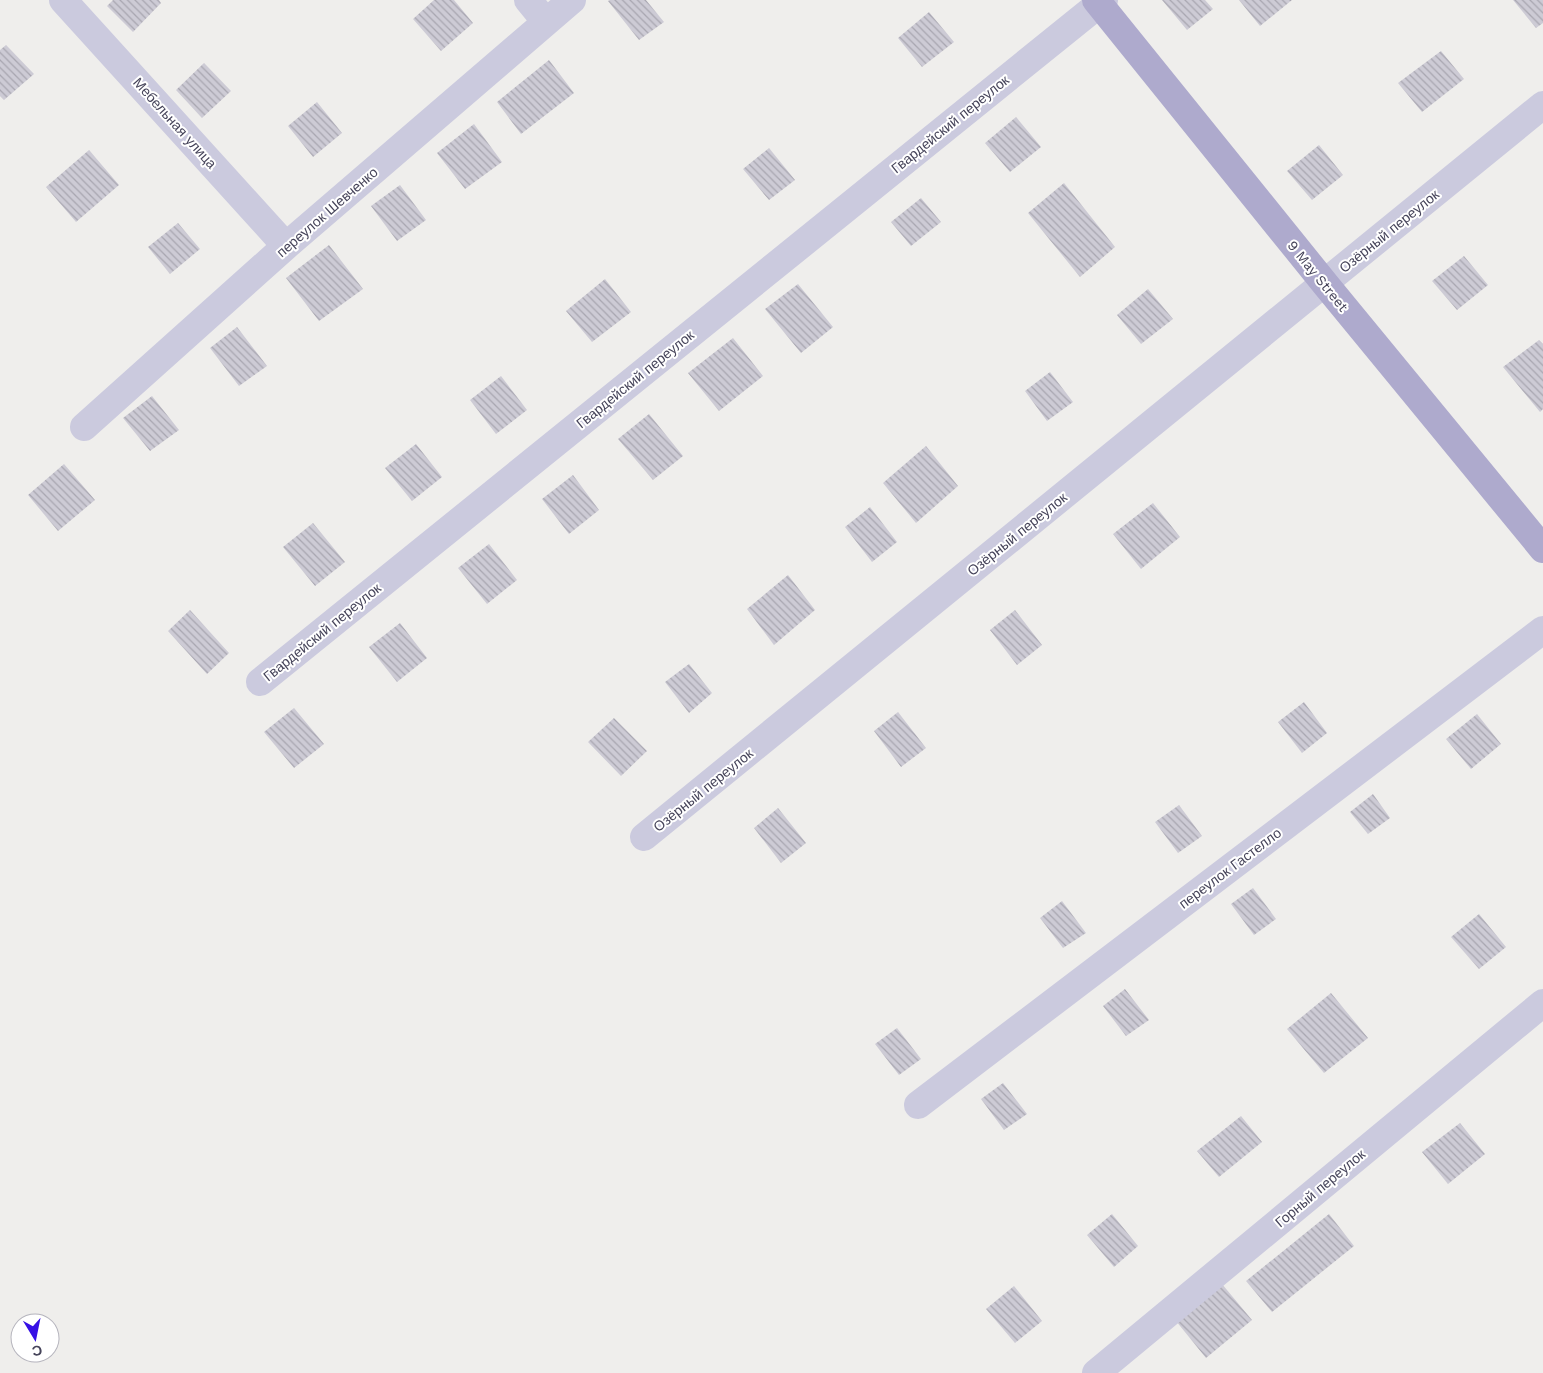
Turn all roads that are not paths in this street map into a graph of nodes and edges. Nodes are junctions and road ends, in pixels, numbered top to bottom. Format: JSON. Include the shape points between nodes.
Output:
{"nodes":[{"id":1,"x":63,"y":0,"type":"edge"},
{"id":2,"x":528,"y":0,"type":"edge"},
{"id":3,"x":572,"y":0,"type":"edge"},
{"id":4,"x":1096,"y":0,"type":"edge"},
{"id":5,"x":1104,"y":0,"type":"edge"},
{"id":6,"x":546,"y":22,"type":"junction"},
{"id":7,"x":1543,"y":106,"type":"edge"},
{"id":8,"x":286,"y":246,"type":"junction"},
{"id":9,"x":1326,"y":285,"type":"junction"},
{"id":10,"x":84,"y":427,"type":"dead end"},
{"id":11,"x":1543,"y":549,"type":"edge"},
{"id":12,"x":1543,"y":630,"type":"edge"},
{"id":13,"x":1543,"y":1004,"type":"edge"},
{"id":14,"x":1543,"y":1010,"type":"edge"},
{"id":15,"x":918,"y":1105,"type":"dead end"},
{"id":16,"x":1097,"y":1373,"type":"edge"}],
"edges":[{"from":1,"to":8,"type":"street","name":"Мебельная улица"},
{"from":2,"to":6,"type":"street"},
{"from":3,"to":6,"type":"street","name":"переулок Шевченко"},
{"from":4,"to":5,"type":"street","name":"Гвардейский переулок","via":[[260,682]]},
{"from":4,"to":9,"type":"main road","name":"9 May Street"},
{"from":6,"to":8,"type":"street","name":"переулок Шевченко"},
{"from":7,"to":9,"type":"street","name":"Озёрный переулок"},
{"from":7,"to":9,"type":"street","name":"Озёрный переулок","via":[[648,834]]},
{"from":8,"to":10,"type":"street","name":"переулок Шевченко"},
{"from":9,"to":11,"type":"main road","name":"9 May Street"},
{"from":12,"to":15,"type":"street","name":"переулок Гастелло"},
{"from":13,"to":16,"type":"street","name":"Горный переулок"},
{"from":14,"to":16,"type":"street","name":"Горный переулок"}]}
